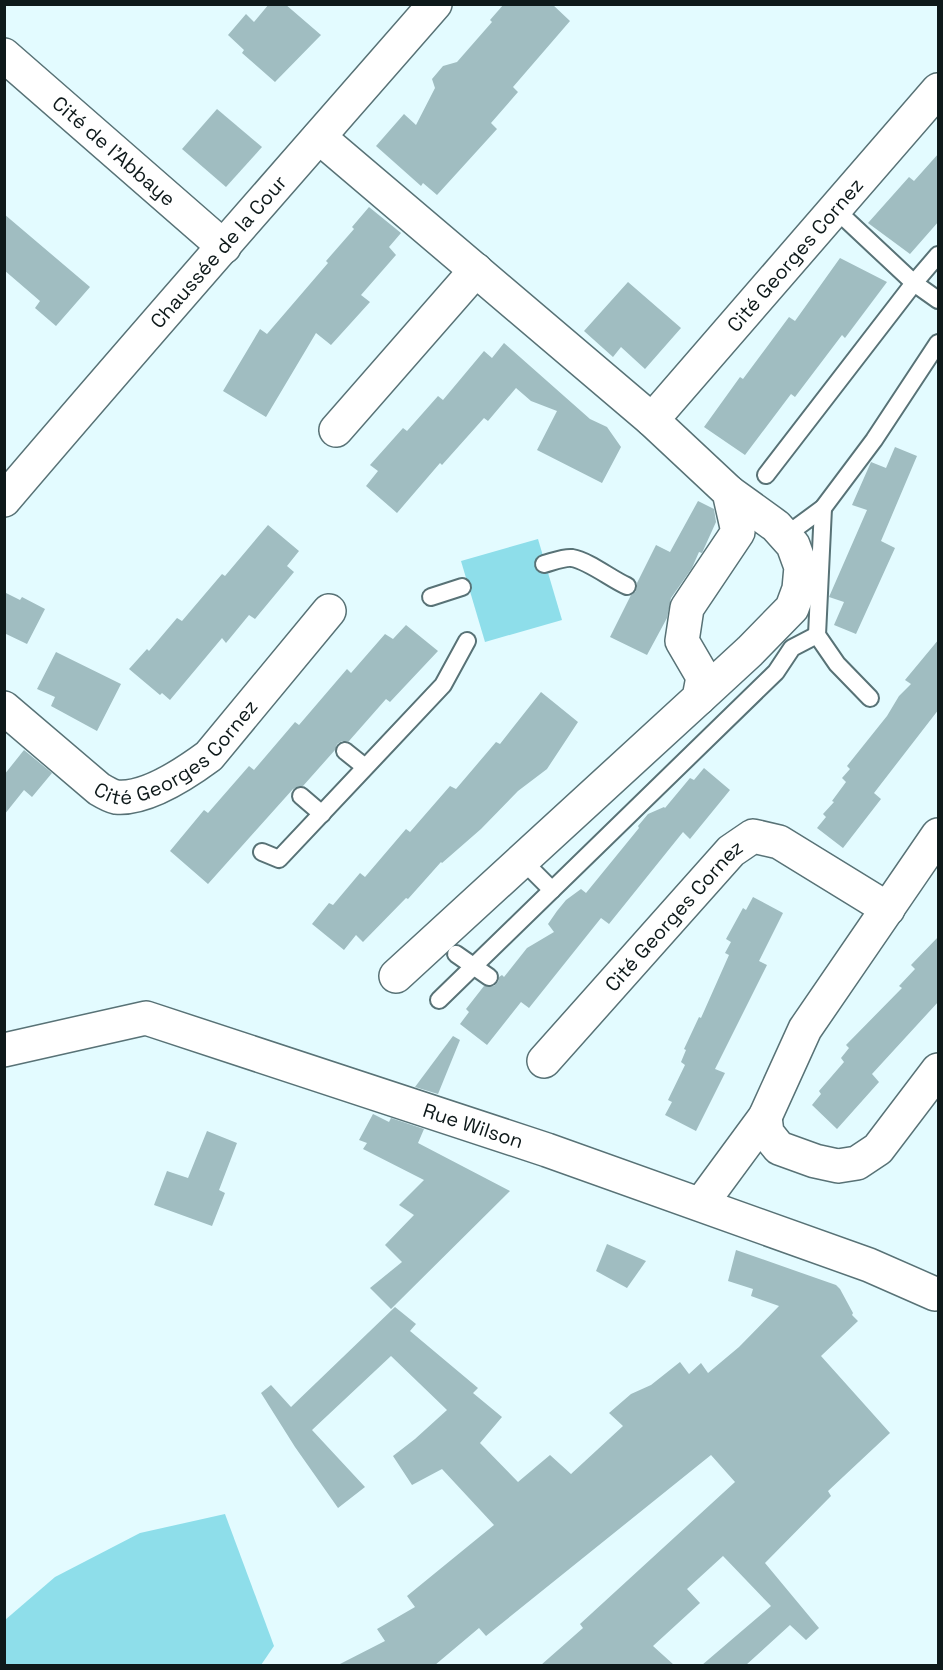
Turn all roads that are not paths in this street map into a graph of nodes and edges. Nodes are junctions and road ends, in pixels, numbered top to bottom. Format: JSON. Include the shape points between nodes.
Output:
{"nodes":[{"id":1,"x":435,"y":4,"type":"edge"},
{"id":2,"x":4,"y":55,"type":"edge"},
{"id":3,"x":939,"y":90,"type":"edge"},
{"id":4,"x":319,"y":137,"type":"junction"},
{"id":5,"x":835,"y":209,"type":"junction"},
{"id":6,"x":224,"y":247,"type":"junction"},
{"id":7,"x":939,"y":255,"type":"edge"},
{"id":8,"x":476,"y":270,"type":"junction"},
{"id":9,"x":914,"y":283,"type":"junction"},
{"id":10,"x":939,"y":300,"type":"edge"},
{"id":11,"x":939,"y":342,"type":"edge"},
{"id":12,"x":652,"y":420,"type":"junction"},
{"id":13,"x":336,"y":430,"type":"dead end"},
{"id":14,"x":766,"y":475,"type":"dead end"},
{"id":15,"x":729,"y":492,"type":"junction"},
{"id":16,"x":4,"y":500,"type":"edge"},
{"id":17,"x":822,"y":508,"type":"junction"},
{"id":18,"x":784,"y":536,"type":"junction"},
{"id":19,"x":544,"y":564,"type":"dead end"},
{"id":20,"x":627,"y":586,"type":"dead end"},
{"id":21,"x":462,"y":587,"type":"dead end"},
{"id":22,"x":431,"y":597,"type":"dead end"},
{"id":23,"x":329,"y":610,"type":"dead end"},
{"id":24,"x":817,"y":634,"type":"junction"},
{"id":25,"x":467,"y":641,"type":"dead end"},
{"id":26,"x":699,"y":698,"type":"junction"},
{"id":27,"x":870,"y":698,"type":"dead end"},
{"id":28,"x":4,"y":708,"type":"edge"},
{"id":29,"x":345,"y":751,"type":"dead end"},
{"id":30,"x":365,"y":767,"type":"junction"},
{"id":31,"x":301,"y":796,"type":"dead end"},
{"id":32,"x":322,"y":814,"type":"junction"},
{"id":33,"x":939,"y":835,"type":"edge"},
{"id":34,"x":262,"y":852,"type":"dead end"},
{"id":35,"x":530,"y":868,"type":"dead end"},
{"id":36,"x":560,"y":887,"type":"junction"},
{"id":37,"x":888,"y":909,"type":"junction"},
{"id":38,"x":456,"y":954,"type":"dead end"},
{"id":39,"x":475,"y":966,"type":"junction"},
{"id":40,"x":396,"y":976,"type":"dead end"},
{"id":41,"x":489,"y":977,"type":"dead end"},
{"id":42,"x":439,"y":1000,"type":"dead end"},
{"id":43,"x":4,"y":1050,"type":"edge"},
{"id":44,"x":544,"y":1061,"type":"dead end"},
{"id":45,"x":939,"y":1070,"type":"edge"},
{"id":46,"x":765,"y":1117,"type":"junction"},
{"id":47,"x":701,"y":1204,"type":"junction"},
{"id":48,"x":935,"y":1294,"type":"dead end"}],
"edges":[{"from":1,"to":4,"type":"street","name":"Chaussée de la Cour"},
{"from":2,"to":6,"type":"street","name":"Cité de l'Abbaye"},
{"from":3,"to":5,"type":"street","name":"Cité Georges Cornez"},
{"from":4,"to":6,"type":"street","name":"Chaussée de la Cour"},
{"from":4,"to":8,"type":"street"},
{"from":5,"to":9,"type":"lane"},
{"from":5,"to":12,"type":"street","name":"Cité Georges Cornez"},
{"from":6,"to":16,"type":"street","name":"Chaussée de la Cour"},
{"from":7,"to":9,"type":"lane"},
{"from":8,"to":12,"type":"street"},
{"from":8,"to":13,"type":"street"},
{"from":9,"to":10,"type":"lane"},
{"from":9,"to":14,"type":"lane"},
{"from":11,"to":17,"type":"lane","via":[[874,440]]},
{"from":12,"to":15,"type":"street"},
{"from":15,"to":18,"type":"street"},
{"from":15,"to":26,"type":"street","via":[[738,532],[687,608],[682,641],[703,677]]},
{"from":17,"to":18,"type":"lane"},
{"from":17,"to":24,"type":"lane"},
{"from":18,"to":26,"type":"street","via":[[793,545],[801,567],[800,589],[792,608]]},
{"from":19,"to":20,"type":"lane","via":[[571,558]]},
{"from":21,"to":22,"type":"lane"},
{"from":23,"to":28,"type":"street","name":"Cité Georges Cornez","via":[[209,756],[186,773],[137,795],[115,797],[99,789]]},
{"from":24,"to":27,"type":"lane","via":[[837,664]]},
{"from":24,"to":36,"type":"lane","via":[[792,648],[776,672],[649,803]]},
{"from":25,"to":30,"type":"lane","via":[[443,685]]},
{"from":26,"to":40,"type":"street"},
{"from":29,"to":30,"type":"lane"},
{"from":30,"to":32,"type":"lane"},
{"from":31,"to":32,"type":"lane"},
{"from":32,"to":34,"type":"lane","via":[[279,859]]},
{"from":33,"to":37,"type":"street"},
{"from":35,"to":36,"type":"lane"},
{"from":36,"to":39,"type":"lane"},
{"from":37,"to":44,"type":"street","name":"Cité Georges Cornez","via":[[779,842],[753,836],[731,851]]},
{"from":37,"to":46,"type":"street","via":[[805,1029]]},
{"from":38,"to":39,"type":"lane"},
{"from":39,"to":41,"type":"lane"},
{"from":39,"to":42,"type":"lane"},
{"from":43,"to":47,"type":"street","name":"Rue Wilson","via":[[146,1018],[547,1149]]},
{"from":45,"to":46,"type":"street","via":[[878,1149],[857,1163],[838,1166],[779,1148],[767,1133]]},
{"from":46,"to":47,"type":"street"},
{"from":47,"to":48,"type":"street","name":"Rue Wilson","via":[[869,1265]]}]}
